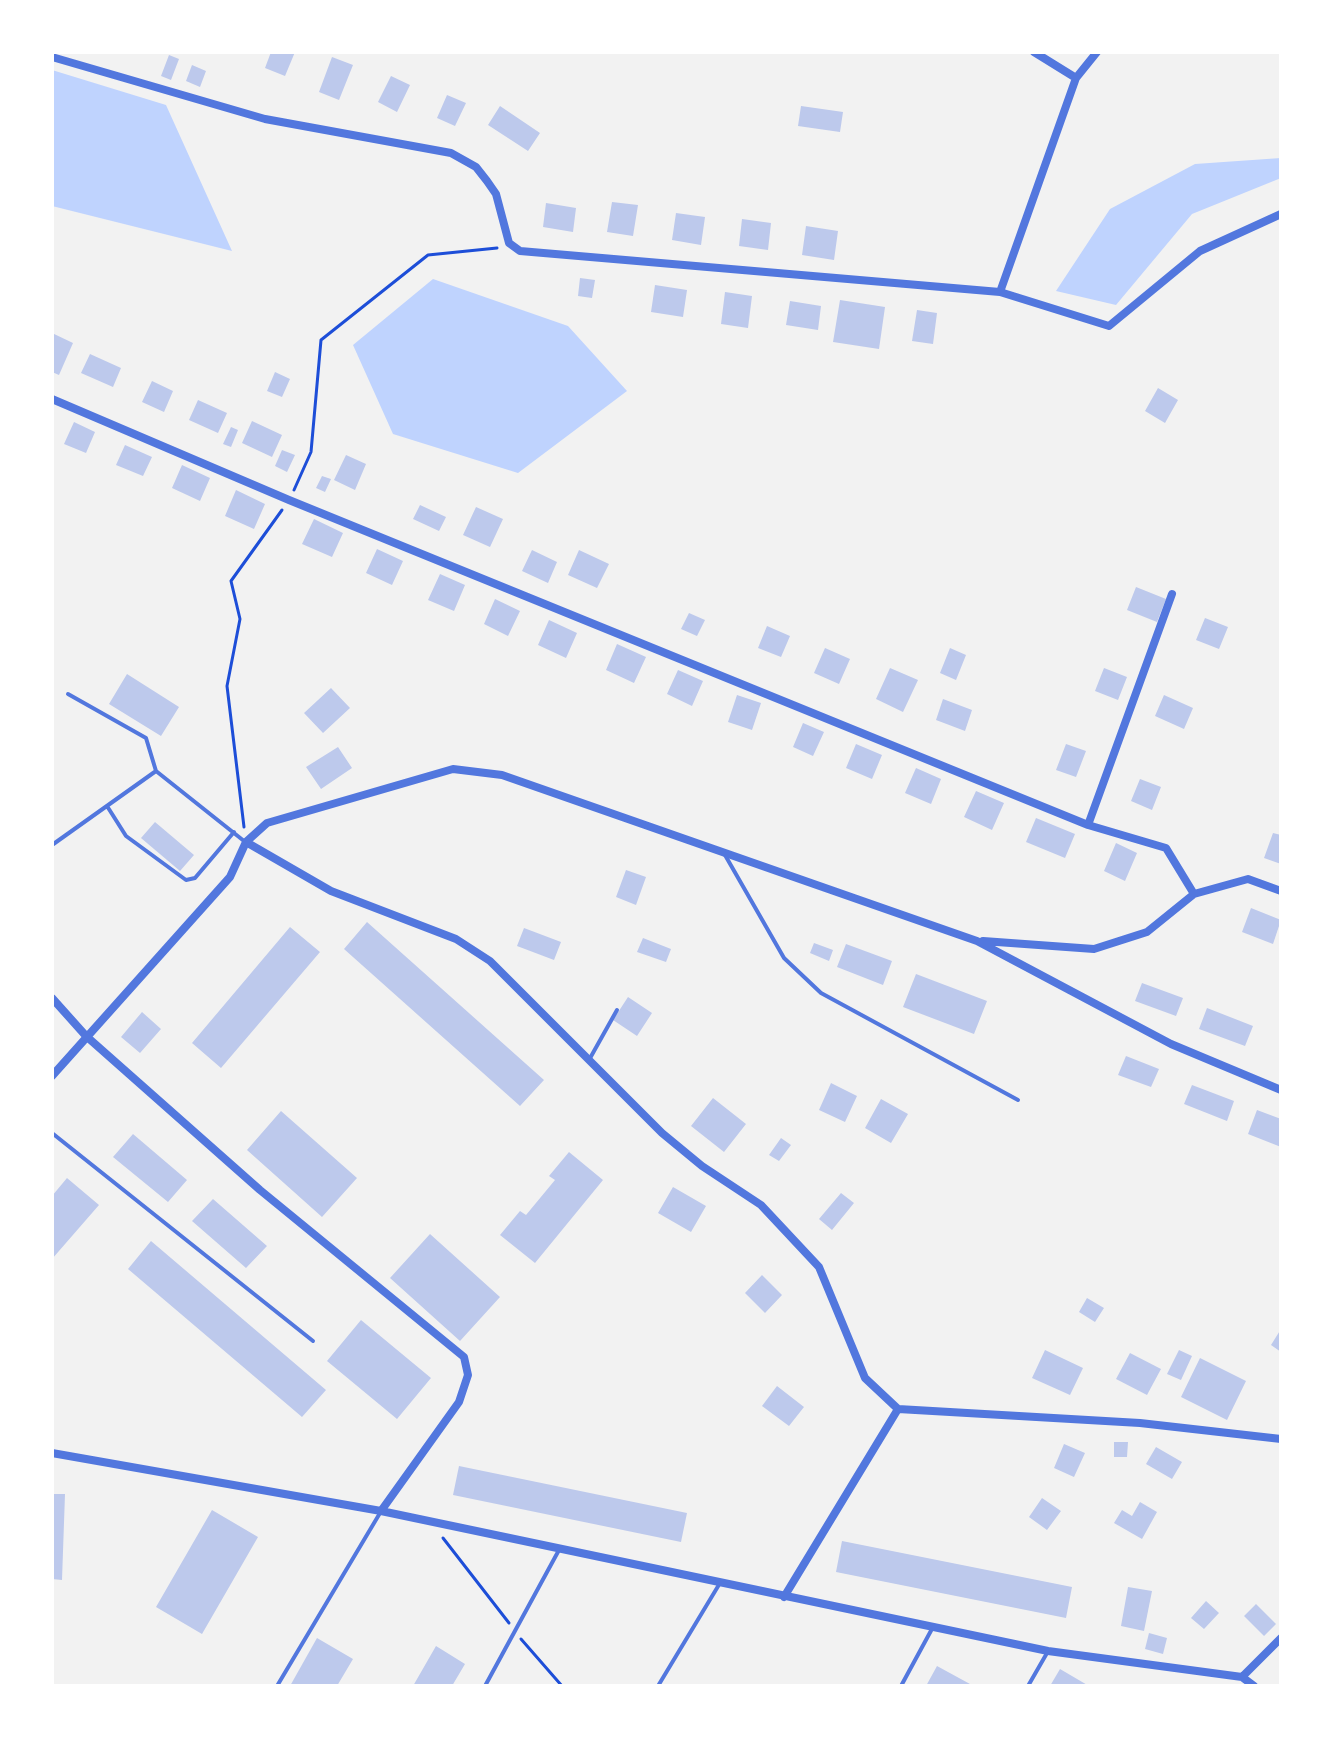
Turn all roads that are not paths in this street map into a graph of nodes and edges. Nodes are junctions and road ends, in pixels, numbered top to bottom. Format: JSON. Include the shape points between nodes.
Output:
{"nodes":[{"id":1,"x":1034,"y":52,"type":"edge"},
{"id":2,"x":1097,"y":52,"type":"edge"},
{"id":3,"x":52,"y":57,"type":"edge"},
{"id":4,"x":1076,"y":78,"type":"junction"},
{"id":5,"x":1281,"y":214,"type":"edge"},
{"id":6,"x":1000,"y":292,"type":"junction"},
{"id":7,"x":52,"y":399,"type":"edge"},
{"id":8,"x":1172,"y":594,"type":"dead end"},
{"id":9,"x":68,"y":694,"type":"dead end"},
{"id":10,"x":156,"y":771,"type":"junction"},
{"id":11,"x":107,"y":806,"type":"junction"},
{"id":12,"x":1088,"y":825,"type":"junction"},
{"id":13,"x":234,"y":832,"type":"junction"},
{"id":14,"x":246,"y":842,"type":"junction"},
{"id":15,"x":52,"y":845,"type":"edge"},
{"id":16,"x":724,"y":852,"type":"junction"},
{"id":17,"x":1281,"y":891,"type":"edge"},
{"id":18,"x":1194,"y":894,"type":"junction"},
{"id":19,"x":977,"y":941,"type":"junction"},
{"id":20,"x":52,"y":998,"type":"edge"},
{"id":21,"x":617,"y":1010,"type":"dead end"},
{"id":22,"x":86,"y":1036,"type":"junction"},
{"id":23,"x":588,"y":1061,"type":"junction"},
{"id":24,"x":52,"y":1076,"type":"edge"},
{"id":25,"x":1281,"y":1090,"type":"edge"},
{"id":26,"x":1018,"y":1100,"type":"dead end"},
{"id":27,"x":52,"y":1133,"type":"edge"},
{"id":28,"x":313,"y":1341,"type":"dead end"},
{"id":29,"x":898,"y":1409,"type":"junction"},
{"id":30,"x":1281,"y":1439,"type":"edge"},
{"id":31,"x":52,"y":1453,"type":"edge"},
{"id":32,"x":381,"y":1511,"type":"junction"},
{"id":33,"x":559,"y":1550,"type":"junction"},
{"id":34,"x":720,"y":1583,"type":"junction"},
{"id":35,"x":784,"y":1597,"type":"junction"},
{"id":36,"x":933,"y":1627,"type":"junction"},
{"id":37,"x":1281,"y":1638,"type":"edge"},
{"id":38,"x":1048,"y":1651,"type":"junction"},
{"id":39,"x":1242,"y":1677,"type":"junction"},
{"id":40,"x":277,"y":1686,"type":"edge"},
{"id":41,"x":485,"y":1686,"type":"edge"},
{"id":42,"x":658,"y":1686,"type":"edge"},
{"id":43,"x":901,"y":1686,"type":"edge"},
{"id":44,"x":1028,"y":1686,"type":"edge"},
{"id":45,"x":1254,"y":1686,"type":"edge"}],
"edges":[{"from":1,"to":4,"type":"street"},
{"from":2,"to":4,"type":"street"},
{"from":3,"to":6,"type":"street","via":[[265,119],[451,153],[476,167],[487,181],[496,194],[509,243],[520,251]]},
{"from":4,"to":6,"type":"street"},
{"from":5,"to":6,"type":"street","via":[[1200,251],[1109,326]]},
{"from":7,"to":12,"type":"street"},
{"from":8,"to":12,"type":"street"},
{"from":9,"to":10,"type":"lane","via":[[146,738]]},
{"from":10,"to":11,"type":"lane"},
{"from":10,"to":13,"type":"lane"},
{"from":11,"to":13,"type":"lane","via":[[126,836],[186,880],[195,878]]},
{"from":11,"to":15,"type":"lane"},
{"from":12,"to":18,"type":"street","via":[[1166,848]]},
{"from":13,"to":14,"type":"lane"},
{"from":14,"to":16,"type":"street","via":[[267,823],[453,769],[502,775]]},
{"from":14,"to":22,"type":"street","via":[[230,877]]},
{"from":14,"to":23,"type":"street","via":[[331,891],[456,939],[490,961]]},
{"from":16,"to":19,"type":"street"},
{"from":16,"to":26,"type":"lane","via":[[784,958],[821,993]]},
{"from":17,"to":18,"type":"street","via":[[1248,879]]},
{"from":18,"to":19,"type":"street","via":[[1147,932],[1094,949]]},
{"from":19,"to":25,"type":"street","via":[[1171,1044]]},
{"from":20,"to":22,"type":"street"},
{"from":21,"to":23,"type":"lane"},
{"from":22,"to":24,"type":"street"},
{"from":22,"to":32,"type":"street","via":[[272,1200],[464,1357],[468,1375],[459,1402]]},
{"from":23,"to":29,"type":"street","via":[[662,1133],[761,1205],[819,1267],[865,1378]]},
{"from":27,"to":28,"type":"lane"},
{"from":29,"to":30,"type":"street","via":[[1140,1423]]},
{"from":29,"to":35,"type":"street"},
{"from":31,"to":32,"type":"street"},
{"from":32,"to":33,"type":"street"},
{"from":32,"to":40,"type":"lane"},
{"from":33,"to":34,"type":"street"},
{"from":33,"to":41,"type":"lane"},
{"from":34,"to":35,"type":"street"},
{"from":34,"to":42,"type":"lane"},
{"from":35,"to":36,"type":"street"},
{"from":36,"to":38,"type":"street"},
{"from":36,"to":43,"type":"lane"},
{"from":37,"to":39,"type":"street"},
{"from":38,"to":39,"type":"street"},
{"from":38,"to":44,"type":"lane"},
{"from":39,"to":45,"type":"street"}]}
